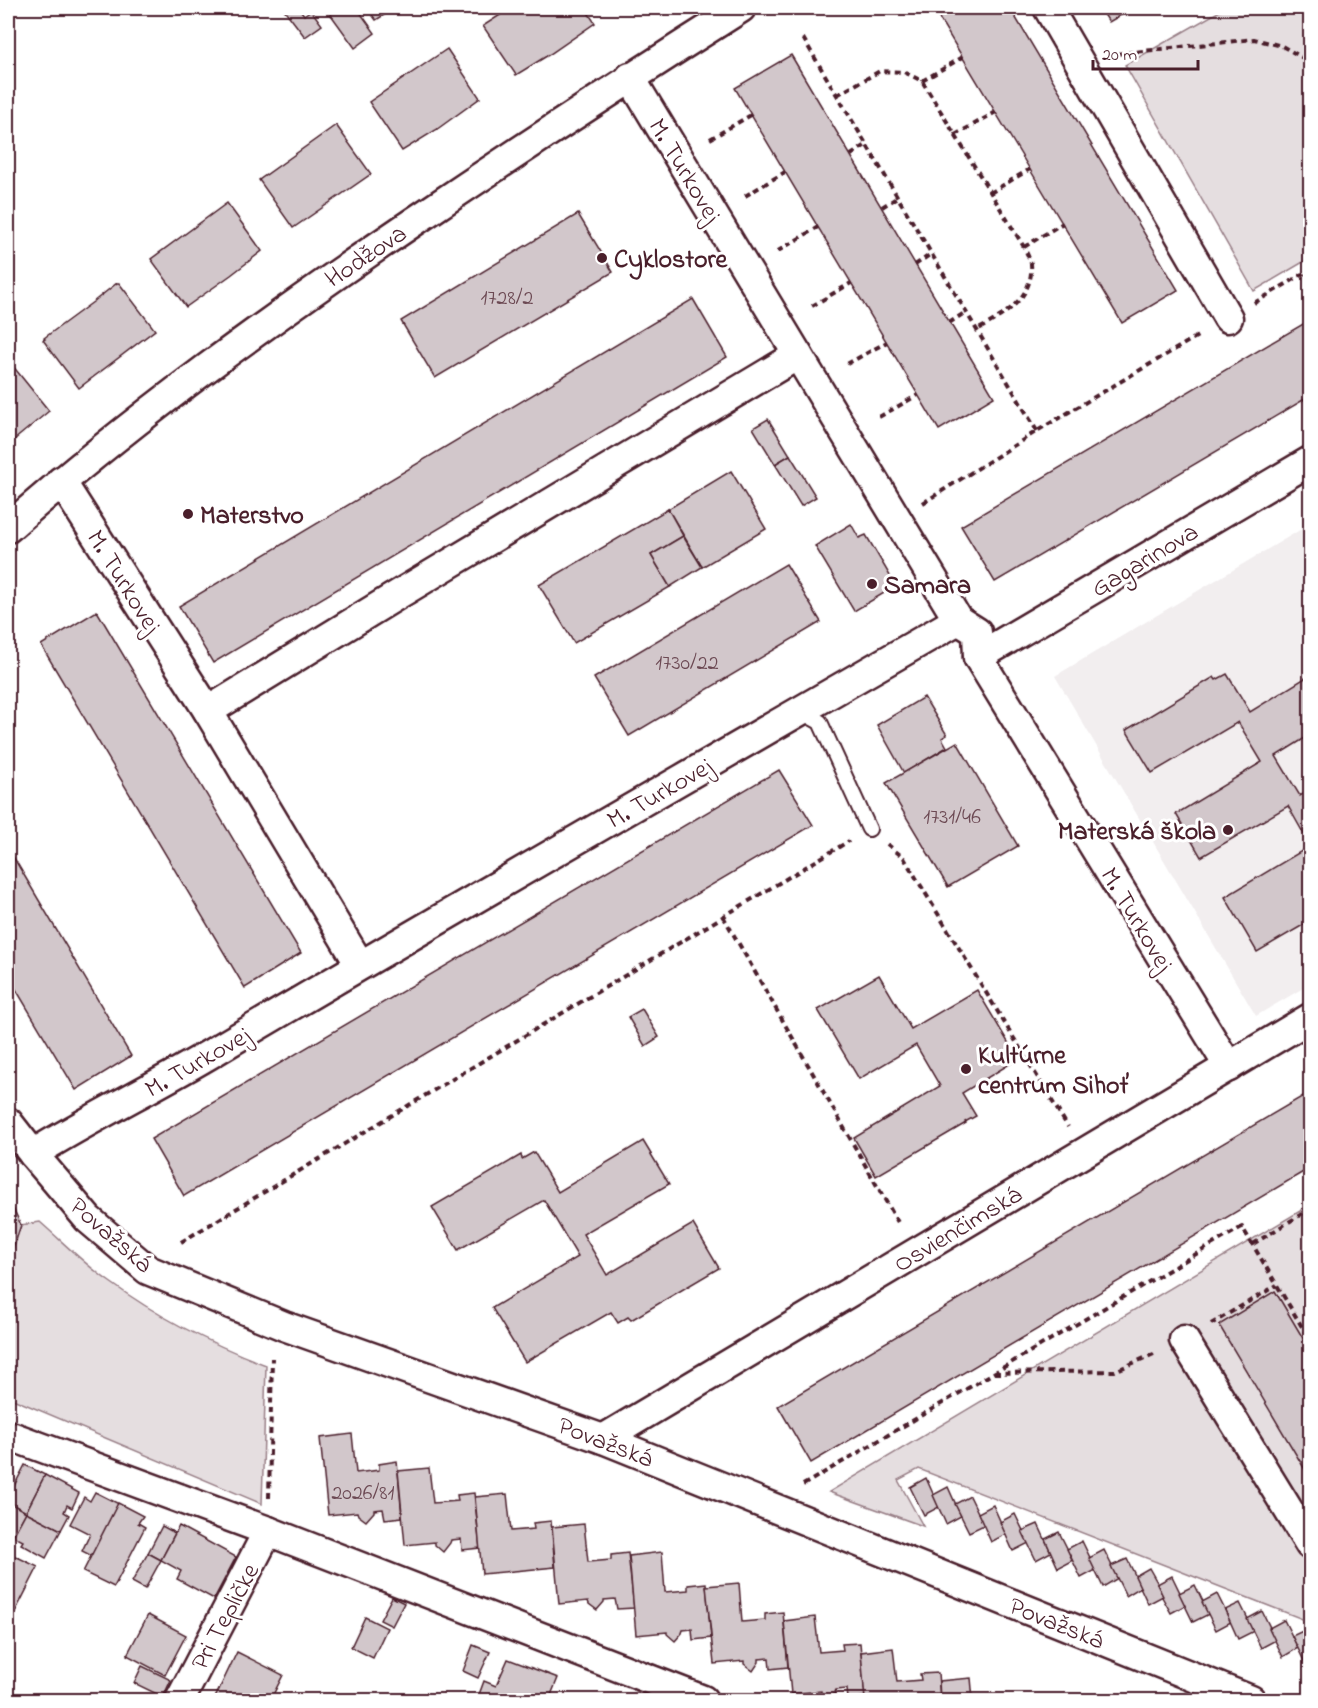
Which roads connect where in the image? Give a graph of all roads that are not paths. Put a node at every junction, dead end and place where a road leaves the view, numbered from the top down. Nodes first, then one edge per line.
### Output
1 (741, 8) edge
2 (1048, 8) edge
3 (630, 77) junction
4 (1228, 318) road end
5 (798, 355) junction
6 (1311, 461) edge
7 (61, 481) junction
8 (8, 528) edge
9 (958, 620) junction
10 (978, 657) junction
11 (208, 711) junction
12 (800, 711) junction
13 (869, 829) road end
14 (360, 965) junction
15 (1311, 1018) edge
16 (1229, 1067) junction
17 (8, 1122) edge
18 (33, 1154) junction
19 (1184, 1340) road end
20 (8, 1435) edge
21 (603, 1439) junction
22 (268, 1531) junction
23 (1311, 1545) edge
24 (180, 1701) edge
25 (703, 1701) edge
26 (1251, 1701) edge

1 - 3 street, Hodžova
2 - 4 street
3 - 5 street, M. Turkovej
3 - 7 street, Hodžova
5 - 9 street, M. Turkovej
5 - 11 street
6 - 10 street, Gagarinova
7 - 8 street, Hodžova
7 - 11 street, M. Turkovej
9 - 10 street, M. Turkovej
9 - 12 street, M. Turkovej
10 - 16 street, M. Turkovej
11 - 14 street, M. Turkovej
12 - 13 lane
12 - 14 street, M. Turkovej
14 - 18 street, M. Turkovej
15 - 16 street, Osvienčimská
16 - 21 street, Osvienčimská
17 - 18 street, Považská
18 - 21 street, Považská
19 - 23 street
20 - 22 street
21 - 26 street, Považská
22 - 24 street, Pri Tepličke
22 - 25 street

